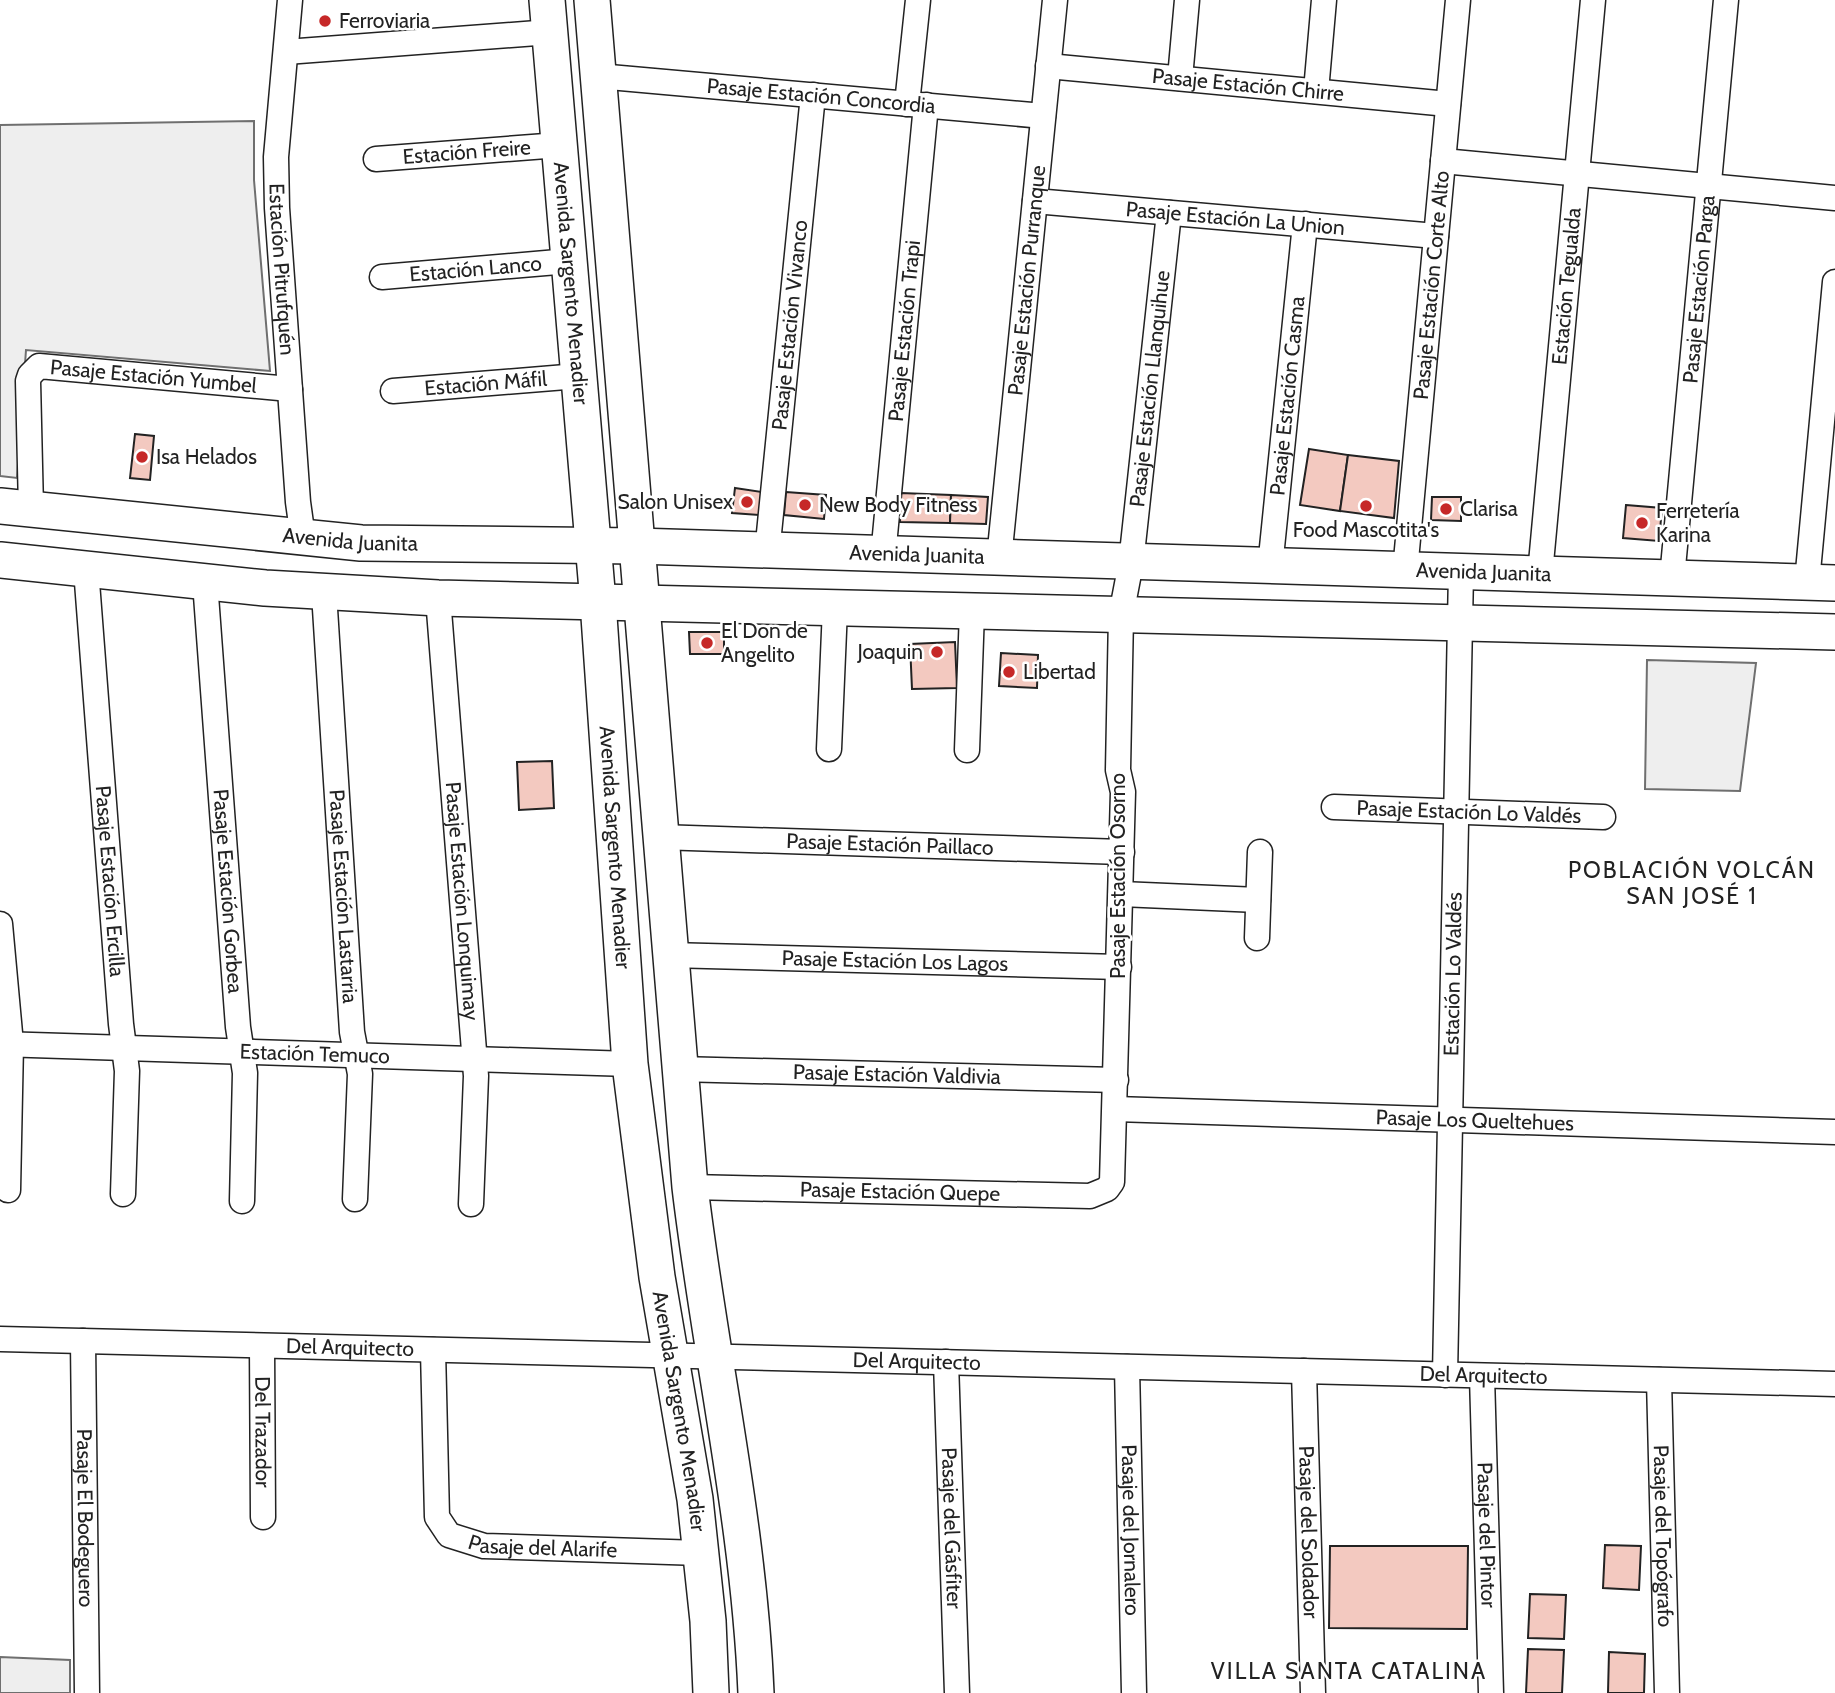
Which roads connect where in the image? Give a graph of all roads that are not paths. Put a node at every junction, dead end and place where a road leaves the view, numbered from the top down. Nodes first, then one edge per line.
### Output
1 (290, 0) edge
2 (592, 0) edge
3 (918, 0) edge
4 (1055, 0) edge
5 (1187, 0) edge
6 (1324, 0) edge
7 (1458, 0) edge
8 (1593, 0) edge
9 (1726, 0) edge
10 (549, 16) edge
11 (286, 52) junction
12 (1048, 66) junction
13 (598, 76) junction
14 (1180, 78) junction
15 (1316, 91) junction
16 (813, 95) junction
17 (1448, 104) junction
18 (917, 105) junction
19 (1044, 116) junction
20 (559, 145) junction
21 (376, 159) dead end
22 (1443, 161) junction
23 (1577, 173) junction
24 (1709, 186) junction
25 (1835, 198) edge
26 (1035, 201) junction
27 (1169, 213) junction
28 (1305, 225) junction
29 (1436, 236) junction
30 (569, 261) junction
31 (382, 277) dead end
32 (1835, 282) edge
33 (578, 376) junction
34 (290, 389) junction
35 (393, 391) dead end
36 (15, 507) edge
37 (303, 538) junction
38 (592, 546) junction
39 (637, 546) junction
40 (767, 553) junction
41 (883, 556) junction
42 (999, 559) junction
43 (0, 560) edge
44 (1131, 563) junction
45 (1270, 567) junction
46 (86, 569) junction
47 (1405, 571) junction
48 (1461, 572) junction
49 (1540, 574) junction
50 (1672, 578) junction
51 (205, 582) junction
52 (1821, 582) edge
53 (324, 593) junction
54 (438, 598) junction
55 (598, 602) junction
56 (639, 603) junction
57 (835, 608) junction
58 (972, 611) junction
59 (1121, 615) junction
60 (1460, 623) junction
61 (1835, 632) edge
62 (829, 750) dead end
63 (967, 750) dead end
64 (1334, 807) dead end
65 (1457, 811) junction
66 (1603, 817) dead end
67 (659, 837) junction
68 (1122, 852) junction
69 (1260, 852) dead end
70 (1121, 894) junction
71 (1258, 900) junction
72 (0, 925) edge
73 (1257, 937) dead end
74 (669, 955) junction
75 (1119, 967) junction
76 (5, 1044) edge
77 (124, 1048) junction
78 (242, 1052) junction
79 (356, 1055) junction
80 (474, 1059) junction
81 (630, 1064) junction
82 (678, 1069) junction
83 (1116, 1080) junction
84 (1115, 1109) junction
85 (1450, 1120) junction
86 (1835, 1132) edge
87 (690, 1187) junction
88 (1107, 1189) joint
89 (8, 1190) dead end
90 (123, 1194) dead end
91 (355, 1199) dead end
92 (242, 1201) dead end
93 (471, 1204) dead end
94 (0, 1339) edge
95 (83, 1341) junction
96 (262, 1346) junction
97 (433, 1349) junction
98 (671, 1355) junction
99 (715, 1357) junction
100 (946, 1362) junction
101 (1127, 1367) junction
102 (1304, 1371) junction
103 (1445, 1375) junction
104 (1482, 1376) junction
105 (1659, 1380) junction
106 (1835, 1384) edge
107 (263, 1517) dead end
108 (700, 1553) junction
109 (88, 1693) edge
110 (711, 1693) edge
111 (756, 1693) edge
112 (957, 1693) edge
113 (1133, 1693) edge
114 (1313, 1693) edge
115 (1491, 1693) edge
116 (1667, 1693) edge

1 - 11 street, Estación Pitrufquén
2 - 13 main road, Avenida Sargento Menadier
3 - 18 street, Pasaje Estación Trapi
4 - 12 street, Pasaje Estación Purranque
5 - 14 street
6 - 15 street
7 - 17 street, Pasaje Estación Corte Alto
8 - 23 street, Estación Tegualda
9 - 24 street, Pasaje Estación Parga
10 - 11 street
10 - 20 main road, Avenida Sargento Menadier
11 - 34 street, Estación Pitrufquén
12 - 14 street, Pasaje Estación Chirre
12 - 19 street, Pasaje Estación Purranque
13 - 16 street, Pasaje Estación Concordia
13 - 39 main road, Avenida Sargento Menadier
14 - 15 street, Pasaje Estación Chirre
15 - 17 street, Pasaje Estación Chirre
16 - 18 street, Pasaje Estación Concordia
16 - 40 street, Pasaje Estación Vivanco
17 - 22 street, Pasaje Estación Corte Alto
18 - 19 street, Pasaje Estación Concordia
18 - 41 street, Pasaje Estación Trapi
19 - 26 street, Pasaje Estación Purranque
20 - 21 street, Estación Freire
20 - 30 main road, Avenida Sargento Menadier
22 - 23 street
22 - 29 street, Pasaje Estación Corte Alto
23 - 24 street
23 - 49 street, Estación Tegualda
24 - 25 street
24 - 50 street, Pasaje Estación Parga
26 - 27 street, Pasaje Estación La Union
26 - 42 street, Pasaje Estación Purranque
27 - 28 street, Pasaje Estación La Union
27 - 44 street, Pasaje Estación Llanquihue
28 - 29 street, Pasaje Estación La Union
28 - 45 street, Pasaje Estación Casma
29 - 47 street, Pasaje Estación Corte Alto
30 - 31 street, Estación Lanco
30 - 33 main road, Avenida Sargento Menadier
32 - 52 street
33 - 35 street, Estación Máfil
33 - 38 main road, Avenida Sargento Menadier
34 - 36 street, Pasaje Estación Yumbel
34 - 37 street, Estación Pitrufquén
36 - 37 main road, Avenida Juanita
37 - 38 main road, Avenida Juanita
38 - 39 main road, Avenida Juanita
38 - 55 main road, Avenida Sargento Menadier
39 - 40 main road, Avenida Juanita
39 - 56 main road, Avenida Sargento Menadier
40 - 41 main road, Avenida Juanita
41 - 42 main road, Avenida Juanita
42 - 44 main road, Avenida Juanita
43 - 46 main road
44 - 45 main road, Avenida Juanita
44 - 59 street, Pasaje Estación Osorno
45 - 47 main road, Avenida Juanita
46 - 51 main road
46 - 77 street, Pasaje Estación Ercilla
47 - 48 main road, Avenida Juanita
48 - 49 main road, Avenida Juanita
48 - 60 street, Estación Lo Valdés
49 - 50 main road, Avenida Juanita
50 - 52 main road, Avenida Juanita
51 - 53 main road
51 - 78 street, Pasaje Estación Gorbea
53 - 54 main road
53 - 79 street, Pasaje Estación Lastarria
54 - 55 main road
54 - 80 street, Pasaje Estación Lonquimay
55 - 56 main road
55 - 81 main road, Avenida Sargento Menadier
56 - 57 main road
56 - 67 main road, Avenida Sargento Menadier
57 - 58 main road
57 - 62 street
58 - 59 main road
58 - 63 street
59 - 60 main road
59 - 68 street, Pasaje Estación Osorno
60 - 61 main road
60 - 65 street, Estación Lo Valdés
64 - 65 street, Pasaje Estación Lo Valdés
65 - 66 street, Pasaje Estación Lo Valdés
65 - 85 street, Estación Lo Valdés
67 - 68 street, Pasaje Estación Paillaco
67 - 74 main road, Avenida Sargento Menadier
68 - 70 street, Pasaje Estación Osorno
69 - 71 street
70 - 71 street
70 - 75 street, Pasaje Estación Osorno
71 - 73 street
72 - 76 street
74 - 75 street, Pasaje Estación Los Lagos
74 - 82 main road, Avenida Sargento Menadier
75 - 83 street, Pasaje Estación Osorno
76 - 77 street, Estación Temuco
76 - 89 street
77 - 78 street, Estación Temuco
77 - 90 street, Pasaje Estación Ercilla
78 - 79 street, Estación Temuco
78 - 92 street, Pasaje Estación Gorbea
79 - 80 street, Estación Temuco
79 - 91 street, Pasaje Estación Lastarria
80 - 81 street, Estación Temuco
80 - 93 street, Pasaje Estación Lonquimay
81 - 98 main road, Avenida Sargento Menadier
82 - 83 street, Pasaje Estación Valdivia
82 - 87 main road, Avenida Sargento Menadier
83 - 84 street, Pasaje Estación Osorno
84 - 85 street, Pasaje Los Queltehues
84 - 88 street, Pasaje Estación Osorno
85 - 86 street, Pasaje Los Queltehues
85 - 103 street, Estación Lo Valdés
87 - 88 street, Pasaje Estación Quepe
87 - 99 main road, Avenida Sargento Menadier
94 - 95 street, Del Arquitecto
95 - 96 street, Del Arquitecto
95 - 109 street, Pasaje El Bodeguero
96 - 97 street, Del Arquitecto
96 - 107 street, Del Trazador
97 - 98 street, Del Arquitecto
97 - 108 street, Pasaje del Alarife
98 - 99 street, Del Arquitecto
98 - 108 main road, Avenida Sargento Menadier
99 - 100 street, Del Arquitecto
99 - 111 main road, Avenida Sargento Menadier
100 - 101 street, Del Arquitecto
100 - 112 street, Pasaje del Gásfiter
101 - 102 street, Del Arquitecto
101 - 113 street, Pasaje del Jornalero
102 - 103 street, Del Arquitecto
102 - 114 street, Pasaje del Soldador
103 - 104 street, Del Arquitecto
104 - 105 street, Del Arquitecto
104 - 115 street, Pasaje del Pintor
105 - 106 street, Del Arquitecto
105 - 116 street, Pasaje del Topógrafo
108 - 110 main road, Avenida Sargento Menadier

